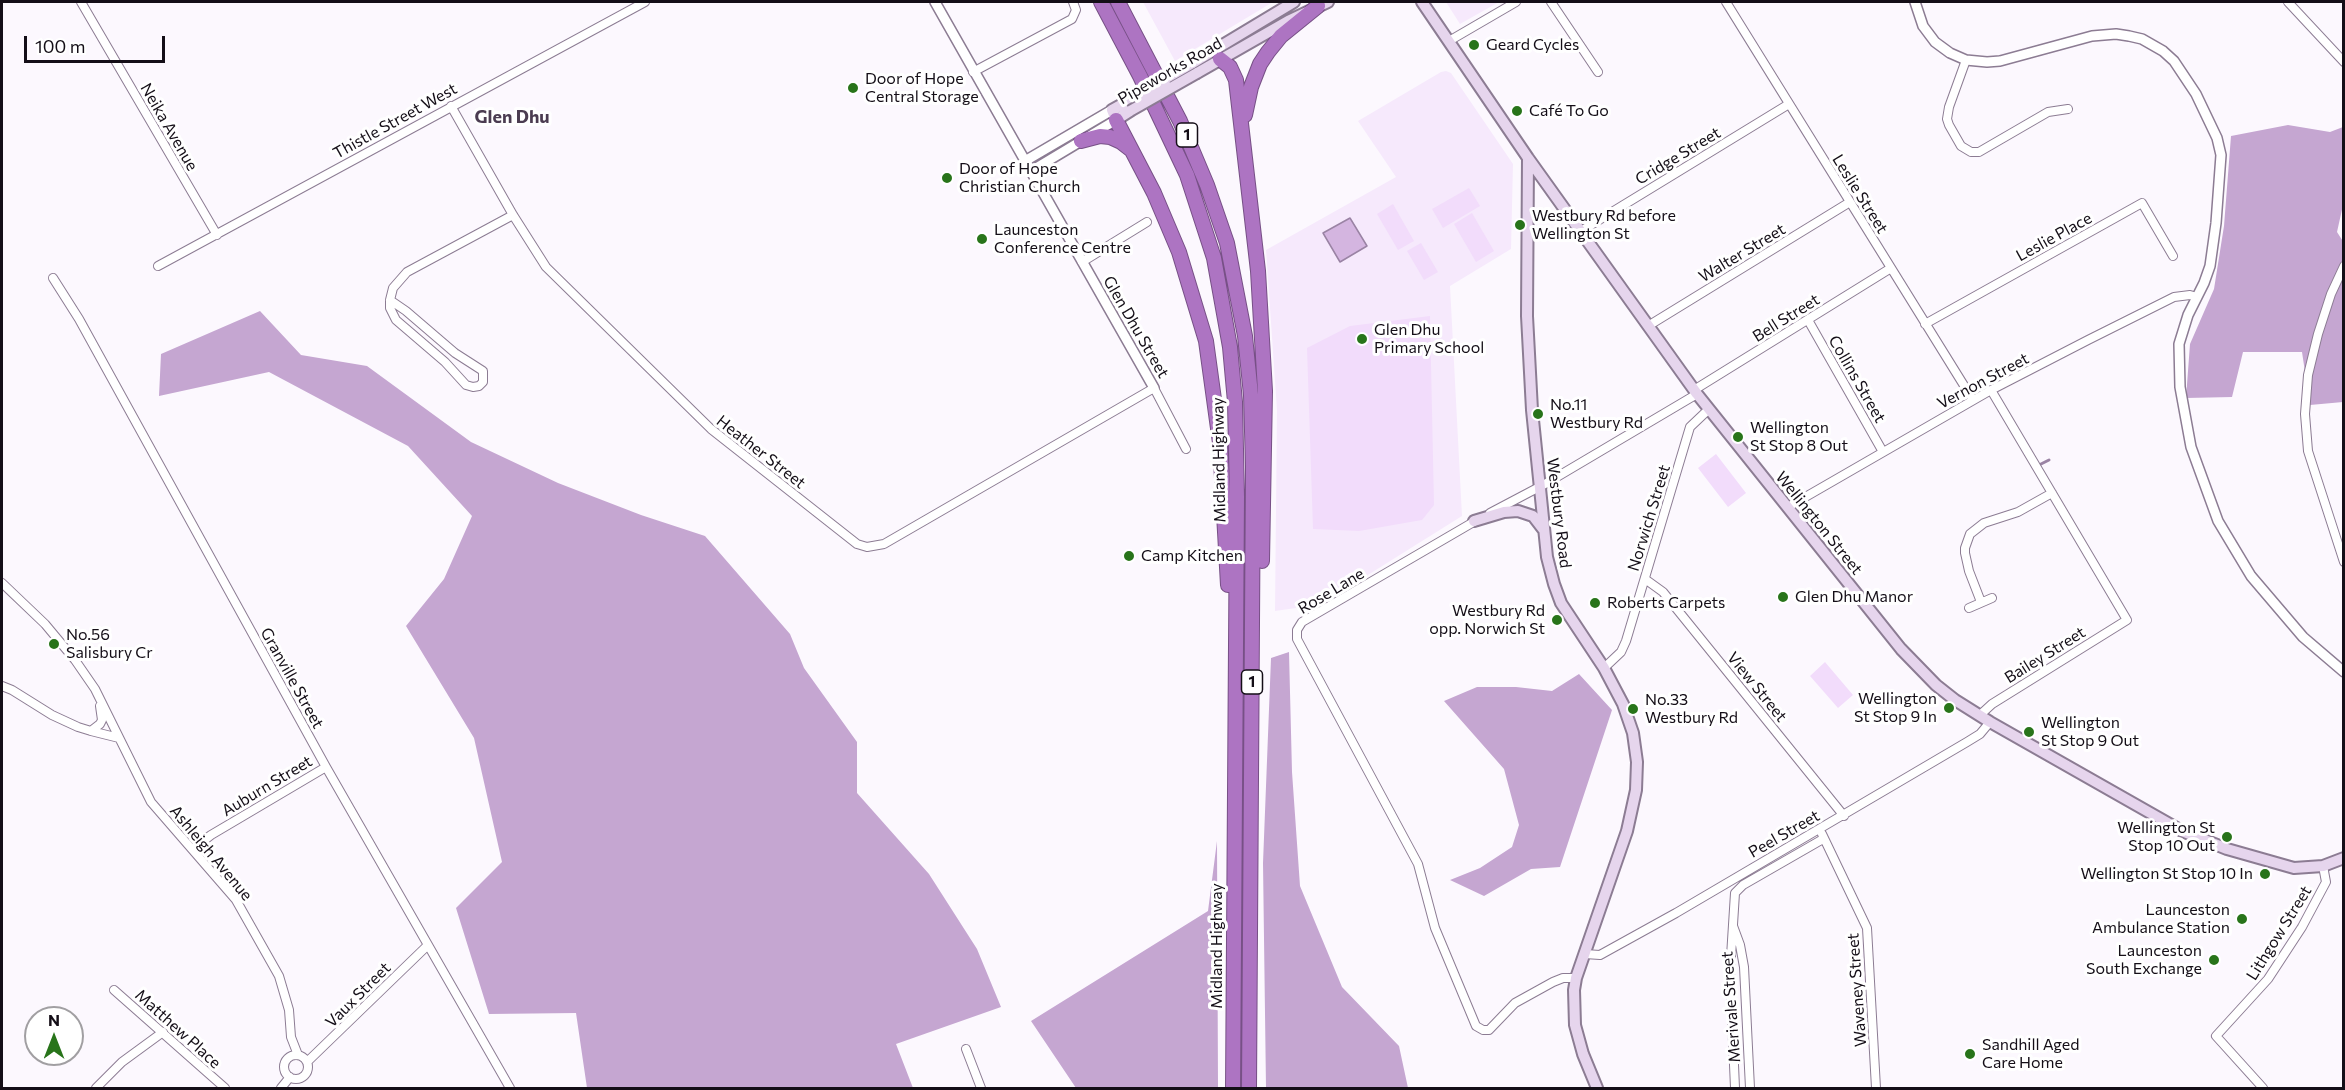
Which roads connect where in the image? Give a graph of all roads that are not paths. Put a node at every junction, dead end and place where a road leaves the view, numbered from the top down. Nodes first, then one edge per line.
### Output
1 (81, 2) edge
2 (645, 2) edge
3 (935, 2) edge
4 (1073, 2) edge
5 (1101, 2) edge
6 (1118, 2) edge
7 (1294, 2) edge
8 (1422, 2) edge
9 (1516, 2) edge
10 (1551, 2) edge
11 (1726, 2) edge
12 (1915, 2) edge
13 (2289, 2) edge
14 (1320, 3) edge
15 (1449, 41) junction
16 (1220, 59) junction
17 (1966, 60) junction
18 (2343, 62) edge
19 (1194, 68) junction
20 (974, 72) junction
21 (1598, 72) dead end
22 (1789, 104) junction
23 (451, 106) junction
24 (1128, 107) junction
25 (2068, 110) dead end
26 (1114, 115) junction
27 (1081, 141) junction
28 (1245, 144) junction
29 (1134, 153) junction
30 (1528, 158) junction
31 (1025, 161) junction
32 (1031, 171) junction
33 (1850, 202) junction
34 (513, 215) junction
35 (1148, 222) dead end
36 (1581, 231) junction
37 (217, 235) junction
38 (2173, 256) dead end
39 (1082, 262) junction
40 (158, 266) dead end
41 (2343, 266) edge
42 (1891, 268) junction
43 (53, 278) dead end
44 (2197, 297) junction
45 (390, 300) junction
46 (1808, 320) junction
47 (1925, 324) junction
48 (1648, 326) junction
49 (1154, 388) junction
50 (1990, 390) junction
51 (1696, 392) junction
52 (1973, 400) junction
53 (1709, 409) junction
54 (1186, 449) dead end
55 (1883, 452) junction
56 (1539, 487) junction
57 (2052, 493) junction
58 (1788, 507) junction
59 (1474, 521) junction
60 (1543, 529) junction
61 (2343, 562) edge
62 (1645, 579) junction
63 (2, 583) edge
64 (1992, 598) dead end
65 (1981, 602) junction
66 (1969, 608) dead end
67 (1604, 668) junction
68 (2343, 672) edge
69 (2, 686) edge
70 (95, 689) junction
71 (1234, 704) junction
72 (1980, 715) junction
73 (1990, 722) junction
74 (91, 731) junction
75 (119, 738) junction
76 (1252, 752) junction
77 (326, 767) junction
78 (1844, 816) junction
79 (1820, 829) junction
80 (1823, 839) junction
81 (193, 849) junction
82 (2343, 858) edge
83 (2324, 866) junction
84 (1733, 924) junction
85 (428, 945) junction
86 (1585, 954) junction
87 (1576, 978) junction
88 (114, 990) dead end
89 (163, 1032) junction
90 (966, 1049) dead end
91 (298, 1055) junction
92 (307, 1062) junction
93 (290, 1077) junction
94 (96, 1089) edge
95 (225, 1089) edge
96 (281, 1089) edge
97 (510, 1089) edge
98 (981, 1089) edge
99 (1233, 1089) edge
100 (1249, 1089) edge
101 (1597, 1089) edge
102 (1736, 1089) edge
103 (1750, 1089) edge
104 (1876, 1089) edge
105 (2263, 1089) edge

1 - 37 street, Neika Avenue
2 - 23 street, Thistle Street West
3 - 20 street, Glen Dhu Street
4 - 20 street
5 - 71 highway, Midland Highway / 1
6 - 76 highway, Midland Highway / 1
7 - 19 main road, Pipeworks Road
8 - 15 main road, Wellington Street
9 - 15 street
10 - 21 street
11 - 22 street, Leslie Street
12 - 17 street
13 - 18 street
14 - 16 main road, Pipeworks Road
14 - 28 highway
15 - 30 main road, Wellington Street
16 - 19 main road, Pipeworks Road
16 - 28 highway
17 - 25 street
17 - 44 street
19 - 24 main road, Pipeworks Road, bridge
19 - 24 main road, Pipeworks Road, bridge
20 - 31 street, Glen Dhu Street
22 - 33 street, Leslie Street
22 - 36 street, Cridge Street
23 - 34 street, Heather Street
23 - 37 street, Thistle Street West
24 - 26 main road, Pipeworks Road
26 - 27 street, Pipeworks Road
26 - 29 highway
26 - 31 street, Pipeworks Road
27 - 29 highway
27 - 32 street, Pipeworks Road
28 - 76 highway
29 - 71 highway
30 - 36 main road, Wellington Street
30 - 56 main road, Westbury Road
31 - 32 street, Glen Dhu Street
32 - 39 street, Glen Dhu Street
33 - 42 street, Leslie Street
33 - 48 street, Walter Street
34 - 45 street
34 - 49 street, Heather Street
35 - 39 street
36 - 48 main road, Wellington Street
37 - 40 street, Thistle Street West
38 - 47 street, Leslie Place
39 - 49 street, Glen Dhu Street
41 - 61 street
42 - 46 street, Bell Street
42 - 47 street, Leslie Street
43 - 77 street, Granville Street
44 - 50 street, Vernon Street
44 - 68 street
45 - 45 street
46 - 51 street, Bell Street
46 - 55 street, Collins Street
47 - 52 street, Leslie Street
48 - 51 main road, Wellington Street
49 - 54 street, Glen Dhu Street
50 - 52 street, Vernon Street
50 - 57 street
51 - 53 main road, Wellington Street
51 - 56 street, Rose Lane
52 - 55 street, Vernon Street
53 - 58 main road, Wellington Street
53 - 62 street, Norwich Street
55 - 58 street, Vernon Street
56 - 59 street, Rose Lane
56 - 60 main road, Westbury Road
57 - 65 street
57 - 72 street, Bailey Street
58 - 72 main road, Wellington Street
59 - 60 main road
59 - 87 street, Rose Lane
60 - 67 main road, Westbury Road
62 - 67 street, Norwich Street
62 - 78 street, View Street
63 - 70 street
64 - 65 street
65 - 66 street
67 - 86 main road, Westbury Road
69 - 74 street
70 - 74 street
70 - 75 street, Ashleigh Avenue
71 - 99 highway, Midland Highway / 1
72 - 73 main road, Wellington Street
73 - 78 street, Peel Street
73 - 83 main road, Wellington Street
74 - 75 street
75 - 81 street, Ashleigh Avenue
76 - 100 highway, Midland Highway / 1
77 - 81 street, Auburn Street
77 - 85 street, Granville Street
78 - 79 street, Peel Street
79 - 80 street, Waveney Street
79 - 86 street, Peel Street
80 - 84 street, Merivale Street
80 - 104 street, Waveney Street
81 - 91 street, Ashleigh Avenue
82 - 83 main road, Wellington Street
83 - 105 street, Lithgow Street
84 - 102 street, Merivale Street
84 - 103 street, Merivale Street
85 - 92 street, Vaux Street
85 - 97 street, Granville Street
86 - 87 main road, Westbury Road
87 - 101 main road, Westbury Road
88 - 89 street, Matthew Place
89 - 94 street
89 - 95 street, Matthew Place
90 - 98 street
91 - 92 street
91 - 93 street
92 - 93 street
93 - 96 street

